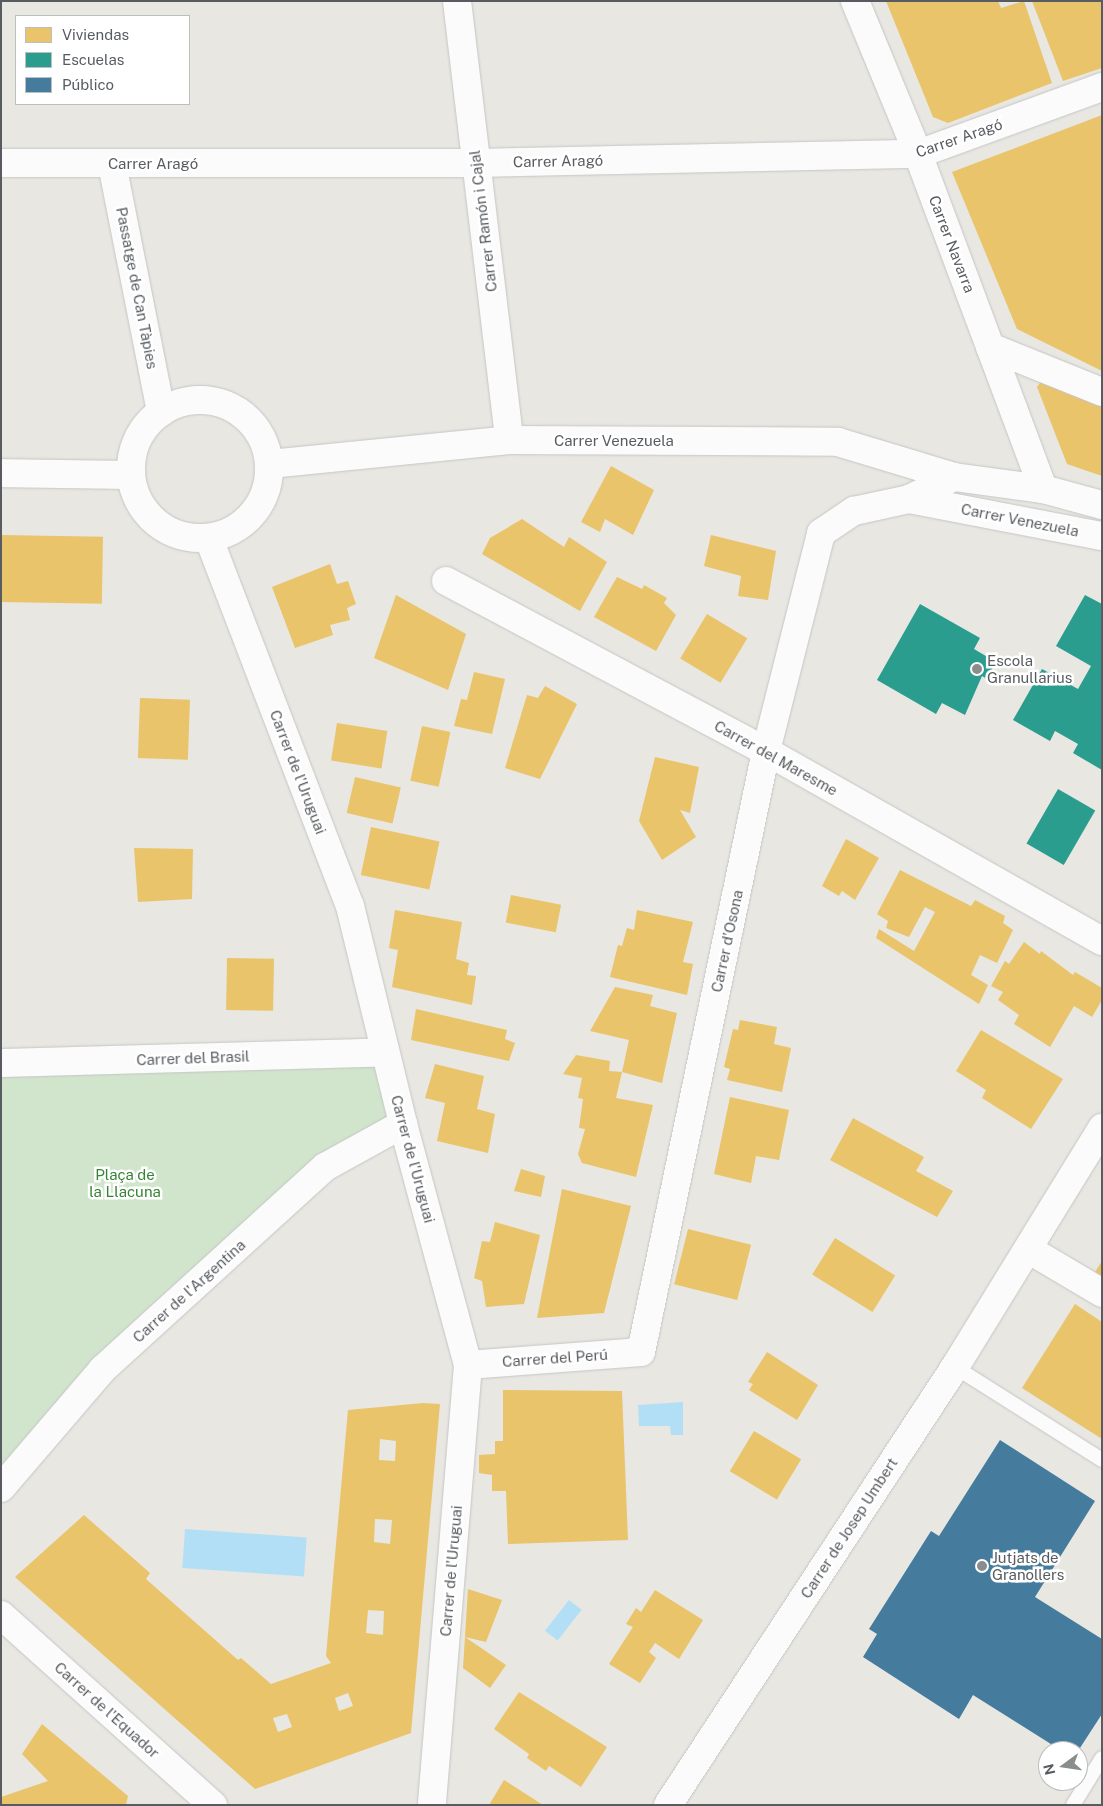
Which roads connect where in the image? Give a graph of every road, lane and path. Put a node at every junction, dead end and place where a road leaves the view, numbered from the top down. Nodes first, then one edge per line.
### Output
1 (457, 1) edge
2 (856, 1) edge
3 (1102, 87) edge
4 (918, 154) junction
5 (1, 163) edge
6 (476, 163) junction
7 (112, 164) junction
8 (990, 347) junction
9 (1102, 392) edge
10 (161, 412) junction
11 (509, 440) junction
12 (270, 464) junction
13 (1, 473) edge
14 (130, 475) junction
15 (954, 476) junction
16 (1044, 489) junction
17 (909, 499) junction
18 (1102, 505) edge
19 (821, 532) joint
20 (1102, 536) edge
21 (209, 540) junction
22 (446, 581) dead end
23 (766, 751) junction
24 (1102, 941) edge
25 (385, 1052) junction
26 (1, 1063) edge
27 (403, 1124) junction
28 (1102, 1128) edge
29 (1028, 1249) junction
30 (1102, 1293) edge
31 (641, 1352) joint
32 (468, 1365) junction
33 (955, 1367) junction
34 (1102, 1460) edge
35 (1, 1488) edge
36 (1, 1615) edge
37 (1102, 1758) edge
38 (213, 1805) edge
39 (432, 1805) edge
40 (668, 1805) edge
41 (1073, 1805) edge

1 - 6 street, Carrer Ramón i Cajal
2 - 4 street, Carrer Navarra
3 - 4 street, Carrer Aragó
4 - 6 street, Carrer Aragó
4 - 8 street, Carrer Navarra
5 - 7 street, Carrer Aragó
6 - 7 street, Carrer Aragó
6 - 11 street, Carrer Ramón i Cajal
7 - 10 street, Passatge de Can Tàpies
8 - 9 street
8 - 16 street, Carrer Navarra
10 - 12 street
10 - 14 street
11 - 12 street, Carrer Venezuela
11 - 15 street, Carrer Venezuela
12 - 21 street
13 - 14 street
14 - 21 street
15 - 16 street, Carrer Venezuela
15 - 17 street, Carrer Venezuela
16 - 18 street, Carrer Venezuela
17 - 19 street, Carrer Venezuela
17 - 20 street, Carrer Venezuela
19 - 23 street, Carrer d'Osona
21 - 25 street, Carrer de l'Uruguai
22 - 23 street, Carrer del Maresme
23 - 24 street, Carrer del Maresme
23 - 31 street, Carrer d'Osona
25 - 26 street, Carrer del Brasil
25 - 27 street, Carrer de l'Uruguai
27 - 32 street, Carrer de l'Uruguai
27 - 35 street, Carrer de l'Argentina
28 - 29 street, Carrer de Josep Umbert
29 - 30 street
29 - 33 street, Carrer de Josep Umbert
31 - 32 street, Carrer del Perú
32 - 39 street, Carrer de l'Uruguai
33 - 34 lane
33 - 40 street, Carrer de Josep Umbert
36 - 38 street, Carrer de l'Equador
37 - 41 lane

